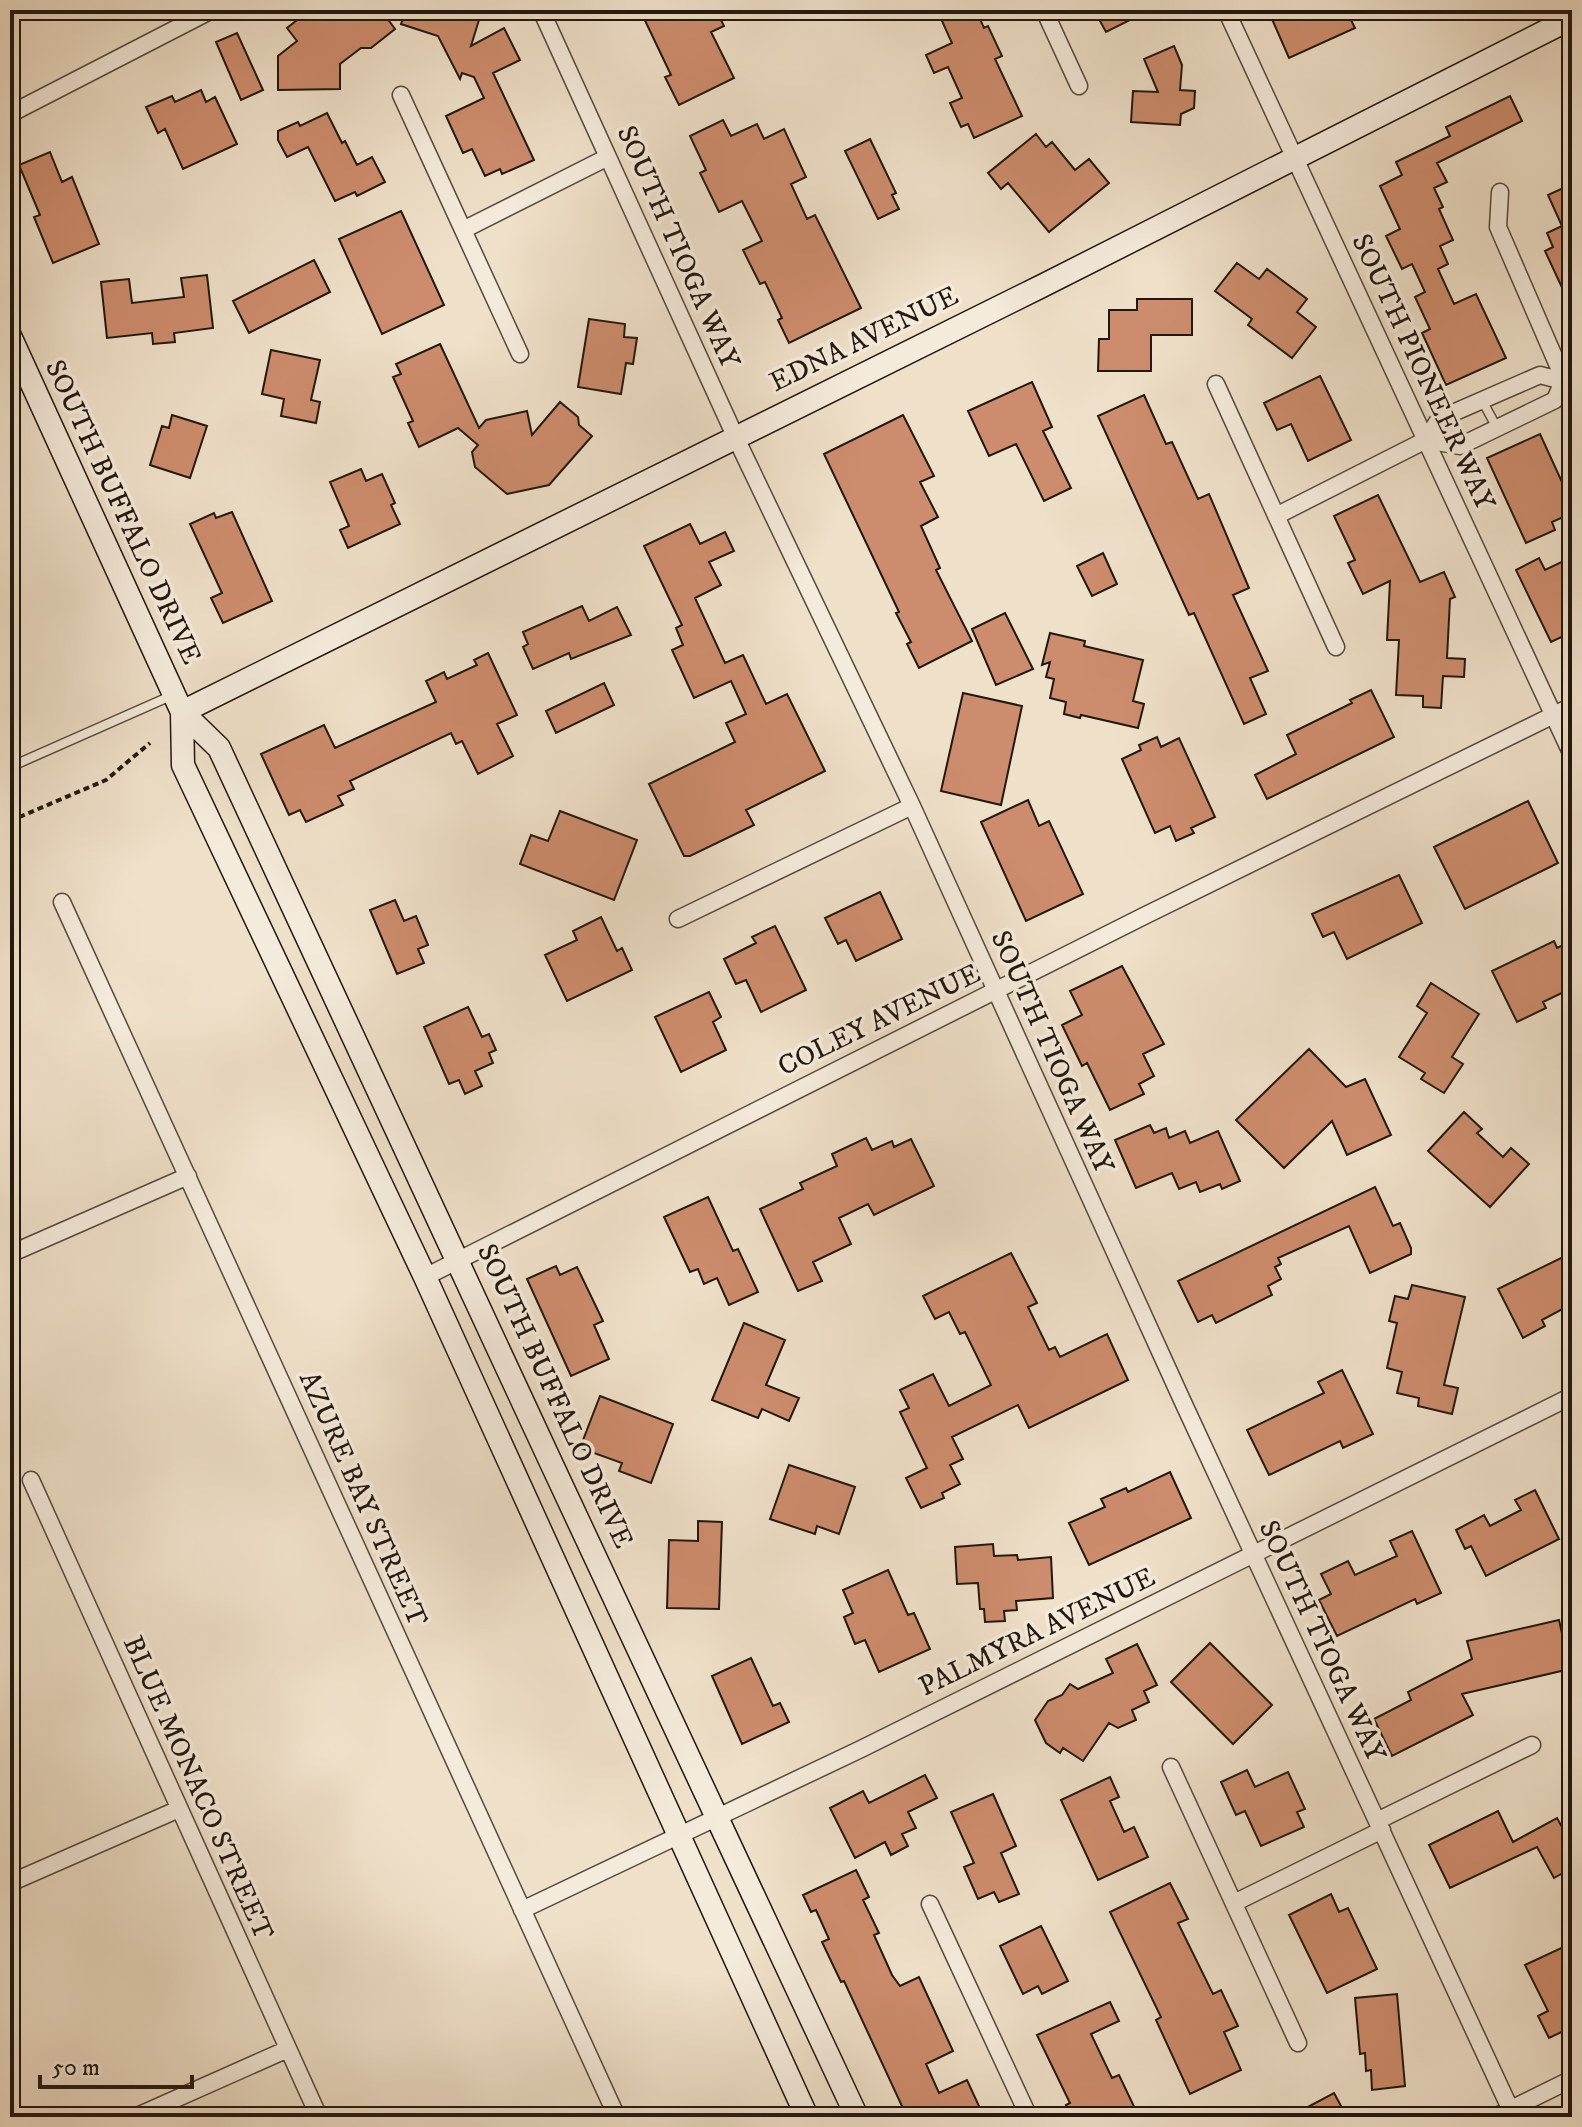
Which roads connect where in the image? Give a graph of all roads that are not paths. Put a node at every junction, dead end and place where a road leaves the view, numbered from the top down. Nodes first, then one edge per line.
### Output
1 (212, 10) edge
2 (541, 10) edge
3 (1044, 10) edge
4 (1226, 10) edge
5 (1572, 18) edge
6 (1079, 86) dead end
7 (401, 95) dead end
8 (10, 114) edge
9 (608, 157) junction
10 (1294, 158) junction
11 (1500, 192) dead end
12 (463, 230) junction
13 (10, 336) edge
14 (520, 354) dead end
15 (1563, 381) junction
16 (1216, 384) dead end
17 (1572, 398) edge
18 (1483, 402) junction
19 (1497, 428) junction
20 (735, 436) junction
21 (1426, 440) junction
22 (1276, 516) junction
23 (1336, 647) dead end
24 (178, 703) junction
25 (1572, 706) edge
26 (1553, 715) junction
27 (1572, 755) edge
28 (10, 767) edge
29 (912, 806) junction
30 (62, 902) dead end
31 (678, 919) dead end
32 (995, 991) junction
33 (188, 1176) junction
34 (10, 1254) edge
35 (459, 1260) junction
36 (425, 1277) junction
37 (1572, 1396) edge
38 (31, 1480) dead end
39 (1253, 1554) junction
40 (1532, 1745) dead end
41 (1171, 1767) dead end
42 (179, 1809) junction
43 (716, 1819) junction
44 (1380, 1826) junction
45 (679, 1837) junction
46 (10, 1883) edge
47 (1234, 1903) junction
48 (930, 1904) dead end
49 (522, 1910) junction
50 (1298, 2043) dead end
51 (288, 2049) junction
52 (1572, 2079) edge
53 (1513, 2113) edge
54 (135, 2117) edge
55 (319, 2117) edge
56 (617, 2117) edge
57 (807, 2117) edge
58 (857, 2117) edge
59 (1029, 2117) edge
60 (1495, 2117) edge

1 - 8 street
2 - 9 street, SOUTH TIOGA WAY
3 - 6 street
4 - 10 street, SOUTH PIONEER WAY
5 - 10 main road, EDNA AVENUE
7 - 12 street
9 - 12 street
9 - 20 street, SOUTH TIOGA WAY
10 - 20 main road, EDNA AVENUE
10 - 21 street, SOUTH PIONEER WAY
11 - 15 street
12 - 14 street
13 - 24 main road, SOUTH BUFFALO DRIVE
15 - 17 street
15 - 18 street
15 - 19 street
16 - 22 street
18 - 19 lane
18 - 21 street
19 - 21 street
20 - 24 main road, EDNA AVENUE
20 - 29 street, SOUTH TIOGA WAY
21 - 22 street
21 - 26 street, SOUTH PIONEER WAY
22 - 23 street
24 - 28 lane
24 - 35 main road, SOUTH BUFFALO DRIVE
24 - 36 main road, SOUTH BUFFALO DRIVE
25 - 26 street, COLEY AVENUE
26 - 27 street, SOUTH PIONEER WAY
26 - 32 street, COLEY AVENUE
29 - 31 street
29 - 32 street, SOUTH TIOGA WAY
30 - 33 street, AZURE BAY STREET
32 - 35 street, COLEY AVENUE
32 - 39 street, SOUTH TIOGA WAY
33 - 34 street
33 - 49 street, AZURE BAY STREET
35 - 36 street, COLEY AVENUE
35 - 43 main road, SOUTH BUFFALO DRIVE
36 - 45 main road, SOUTH BUFFALO DRIVE
37 - 39 street, PALMYRA AVENUE
38 - 42 street, BLUE MONACO STREET
39 - 43 street, PALMYRA AVENUE
39 - 44 street, SOUTH TIOGA WAY
40 - 44 street
41 - 47 street
42 - 46 street
42 - 51 street, BLUE MONACO STREET
43 - 45 street, PALMYRA AVENUE
43 - 58 main road, SOUTH BUFFALO DRIVE
44 - 47 street
44 - 53 street, SOUTH TIOGA WAY
45 - 49 street, PALMYRA AVENUE
45 - 57 main road, SOUTH BUFFALO DRIVE
47 - 50 street
48 - 59 street
49 - 56 street, AZURE BAY STREET
51 - 54 street
51 - 55 street, BLUE MONACO STREET
52 - 53 street
53 - 60 street

